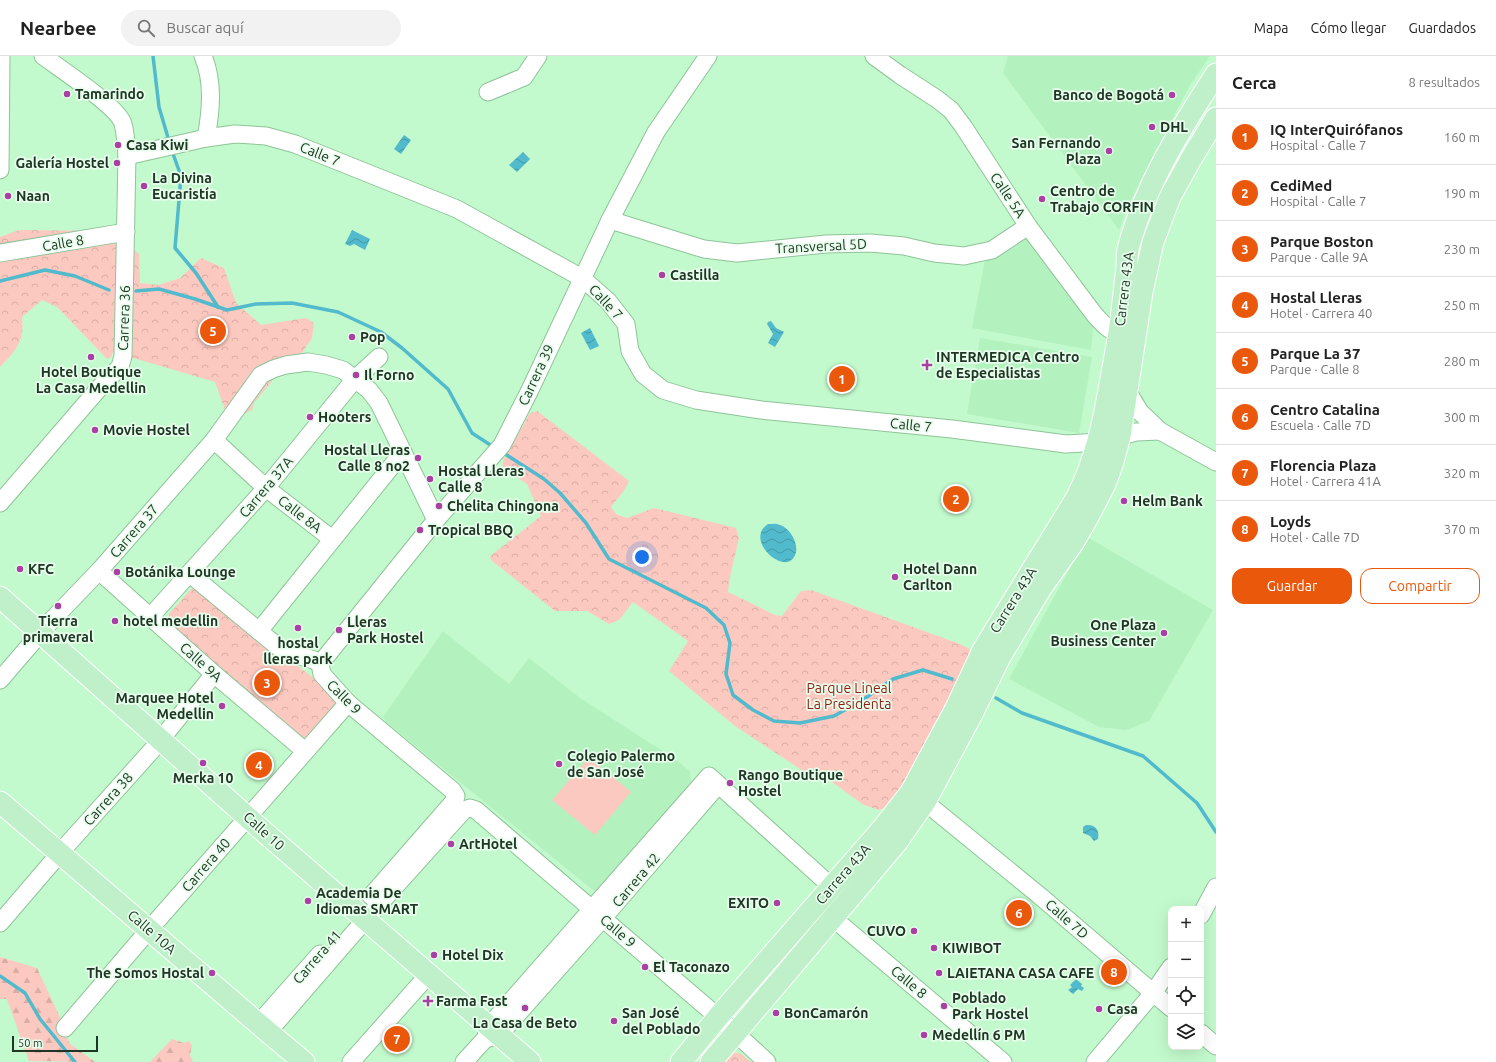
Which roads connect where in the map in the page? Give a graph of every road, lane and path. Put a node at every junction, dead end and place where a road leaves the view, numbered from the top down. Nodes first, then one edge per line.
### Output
1 (1, 56) edge
2 (43, 56) edge
3 (203, 56) edge
4 (538, 56) edge
5 (708, 56) edge
6 (874, 56) edge
7 (1216, 74) edge
8 (488, 92) dead end
9 (1216, 118) edge
10 (206, 138) junction
11 (127, 156) junction
12 (0, 170) edge
13 (610, 220) junction
14 (1028, 226) junction
15 (126, 232) junction
16 (0, 254) edge
17 (582, 278) junction
18 (1127, 336) junction
19 (379, 357) dead end
20 (355, 379) junction
21 (1128, 392) junction
22 (1160, 431) junction
23 (1120, 436) junction
24 (214, 440) junction
25 (1099, 442) junction
26 (404, 452) junction
27 (1216, 462) edge
28 (266, 488) junction
29 (0, 504) edge
30 (436, 520) junction
31 (332, 539) junction
32 (99, 571) junction
33 (190, 574) junction
34 (0, 597) edge
35 (151, 616) junction
36 (259, 631) junction
37 (41, 633) junction
38 (320, 664) junction
39 (214, 674) junction
40 (0, 680) edge
41 (348, 703) junction
42 (161, 739) junction
43 (305, 751) junction
44 (0, 802) edge
45 (925, 802) junction
46 (462, 803) junction
47 (248, 817) junction
48 (60, 853) junction
49 (1216, 886) edge
50 (832, 887) junction
51 (1204, 909) edge
52 (598, 914) junction
53 (361, 916) junction
54 (833, 918) junction
55 (0, 923) edge
56 (149, 929) junction
57 (1168, 972) edge
58 (429, 974) junction
59 (1154, 993) junction
60 (1168, 1005) edge
61 (718, 1018) junction
62 (65, 1028) dead end
63 (263, 1028) junction
64 (735, 1033) junction
65 (491, 1034) junction
66 (1204, 1036) edge
67 (1216, 1046) edge
68 (304, 1062) edge
69 (351, 1062) edge
70 (464, 1062) edge
71 (530, 1062) edge
72 (681, 1062) edge
73 (711, 1062) edge
74 (767, 1062) edge
75 (1003, 1062) edge
76 (1095, 1062) edge

1 - 12 street
2 - 11 street, Carrera 36
3 - 10 street
4 - 8 street
5 - 13 street, Carrera 39
6 - 14 street, Calle 5A
7 - 18 main road, Carrera 43A
9 - 18 main road, Carrera 43A
10 - 11 street, Calle 7
10 - 17 street, Calle 7
11 - 15 street, Carrera 36
13 - 14 street, Transversal 5D
13 - 17 street, Carrera 39
14 - 18 street, Calle 5A
15 - 16 street, Calle 8
15 - 29 street, Carrera 36
17 - 25 street, Calle 7
17 - 30 street, Carrera 39
18 - 21 main road, Carrera 43A
18 - 25 main road, Carrera 43A
19 - 20 street, Carrera 37A
20 - 24 street, Carrera 37
20 - 26 street
20 - 28 street, Carrera 37A
21 - 22 street
21 - 23 main road, Carrera 43A
22 - 23 street
22 - 27 street
23 - 25 street, Calle 7
23 - 45 main road, Carrera 43A
24 - 28 street, Calle 8A
24 - 32 street, Carrera 37
25 - 50 main road, Carrera 43A
26 - 30 street
26 - 31 street
28 - 31 street, Calle 8A
28 - 33 street, Carrera 37A
30 - 38 street, Carrera 39
31 - 36 street
32 - 35 street, Calle 9A
32 - 37 street, Carrera 37
33 - 35 street, Carrera 37A
33 - 36 street, Calle 9
34 - 37 main road, Calle 10
35 - 39 street, Calle 9A
36 - 38 street, Calle 9
37 - 40 street, Carrera 37
37 - 42 main road, Calle 10
38 - 41 street, Calle 9
39 - 42 street, Carrera 38
39 - 43 street, Calle 9A
41 - 43 street, Carrera 40
41 - 46 street, Calle 9
42 - 47 main road, Calle 10
42 - 48 street, Carrera 38
43 - 47 street, Carrera 40
44 - 48 main road, Calle 10A
45 - 54 main road, Carrera 43A
45 - 59 street, Calle 7D
46 - 52 street, Calle 9
46 - 53 street, Carrera 41
47 - 53 main road, Calle 10
47 - 56 street, Carrera 40
48 - 55 street, Carrera 38
48 - 56 main road, Calle 10A
49 - 51 street
50 - 52 street, Carrera 42
50 - 61 main road, Carrera 43A
52 - 61 street, Calle 9
52 - 65 street, Carrera 42
53 - 58 main road, Calle 10
53 - 63 street, Carrera 41
54 - 64 main road, Carrera 43A
54 - 75 street, Calle 8
56 - 62 street, Carrera 40
56 - 63 main road, Calle 10A
57 - 59 street
58 - 65 main road, Calle 10
58 - 69 street
59 - 60 street, Calle 7D
59 - 76 street
61 - 64 street, Calle 9
61 - 72 main road, Carrera 43A
63 - 68 main road, Calle 10A
64 - 73 main road, Carrera 43A
64 - 74 street, Calle 9
65 - 70 street, Carrera 42
65 - 71 main road, Calle 10
66 - 67 street

